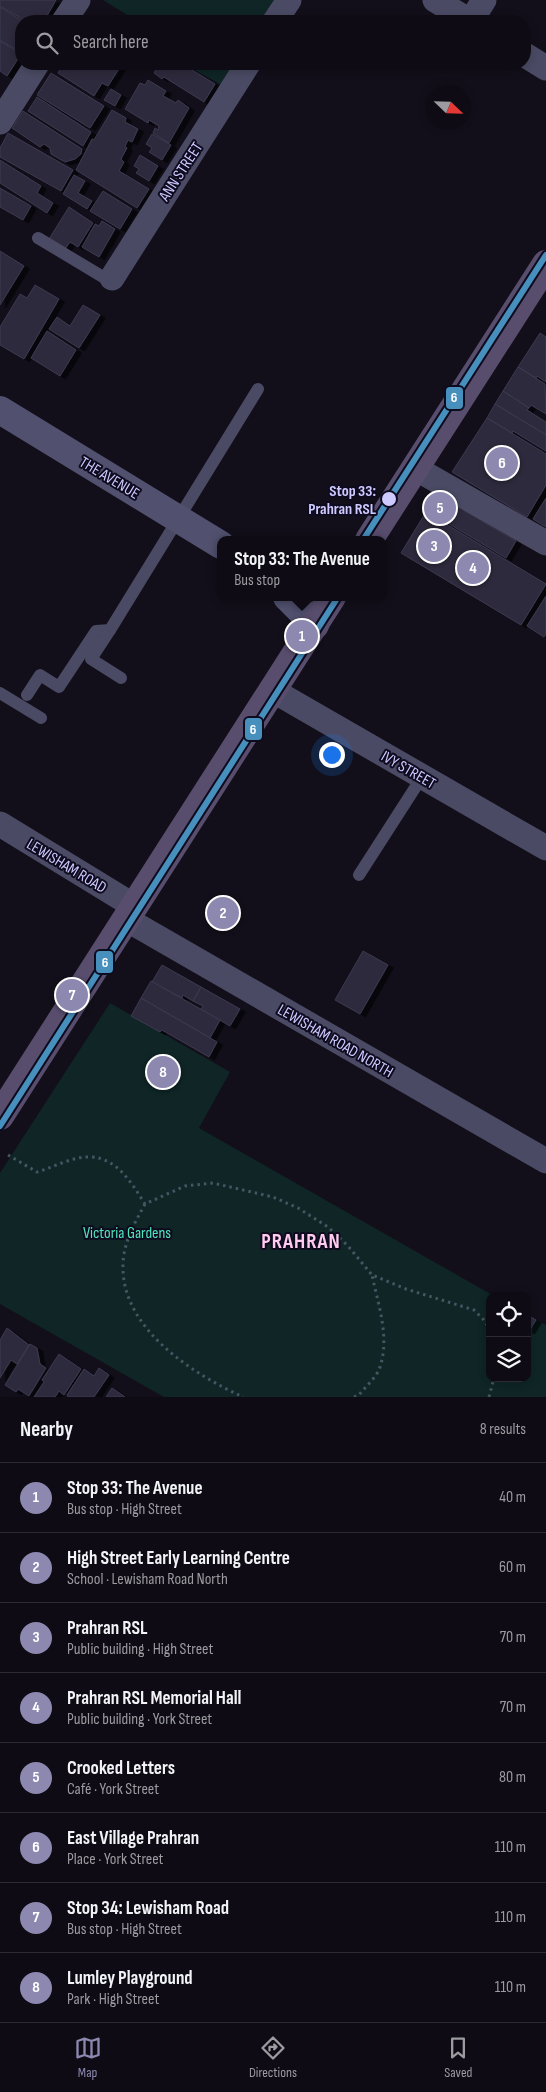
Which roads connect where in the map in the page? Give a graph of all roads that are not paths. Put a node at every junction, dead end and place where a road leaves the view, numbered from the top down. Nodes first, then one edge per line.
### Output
1 (78, 0) edge
2 (289, 0) edge
3 (435, 0) edge
4 (484, 0) edge
5 (68, 15) edge
6 (279, 15) edge
7 (460, 15) edge
8 (474, 15) edge
9 (531, 59) edge
10 (546, 68) edge
11 (33, 70) edge
12 (244, 70) edge
13 (0, 122) edge
14 (38, 238) dead end
15 (112, 278) joint
16 (542, 279) edge
17 (258, 389) dead end
18 (0, 410) edge
19 (415, 468) junction
20 (179, 519) junction
21 (372, 536) edge
22 (217, 542) edge
23 (546, 543) edge
24 (291, 601) edge
25 (330, 601) edge
26 (315, 625) junction
27 (110, 630) junction
28 (121, 678) dead end
29 (272, 690) junction
30 (0, 693) edge
31 (27, 695) dead end
32 (41, 718) dead end
33 (422, 776) junction
34 (0, 824) edge
35 (546, 848) edge
36 (359, 875) dead end
37 (130, 913) junction
38 (0, 1116) edge
39 (546, 1161) edge

1 - 5 street
2 - 6 street
3 - 7 street
4 - 8 street
9 - 10 street
11 - 13 street
12 - 15 street, ANN STREET
14 - 15 lane
16 - 19 main road
17 - 20 lane
18 - 20 street, THE AVENUE
19 - 21 main road
19 - 23 street
20 - 22 street, THE AVENUE
20 - 27 lane
24 - 26 street
25 - 26 main road
26 - 29 main road
27 - 28 lane
27 - 31 lane
29 - 33 street, IVY STREET
29 - 37 main road
30 - 32 lane
33 - 35 street, IVY STREET
33 - 36 lane
34 - 37 street, LEWISHAM ROAD
37 - 38 main road
37 - 39 street, LEWISHAM ROAD NORTH

